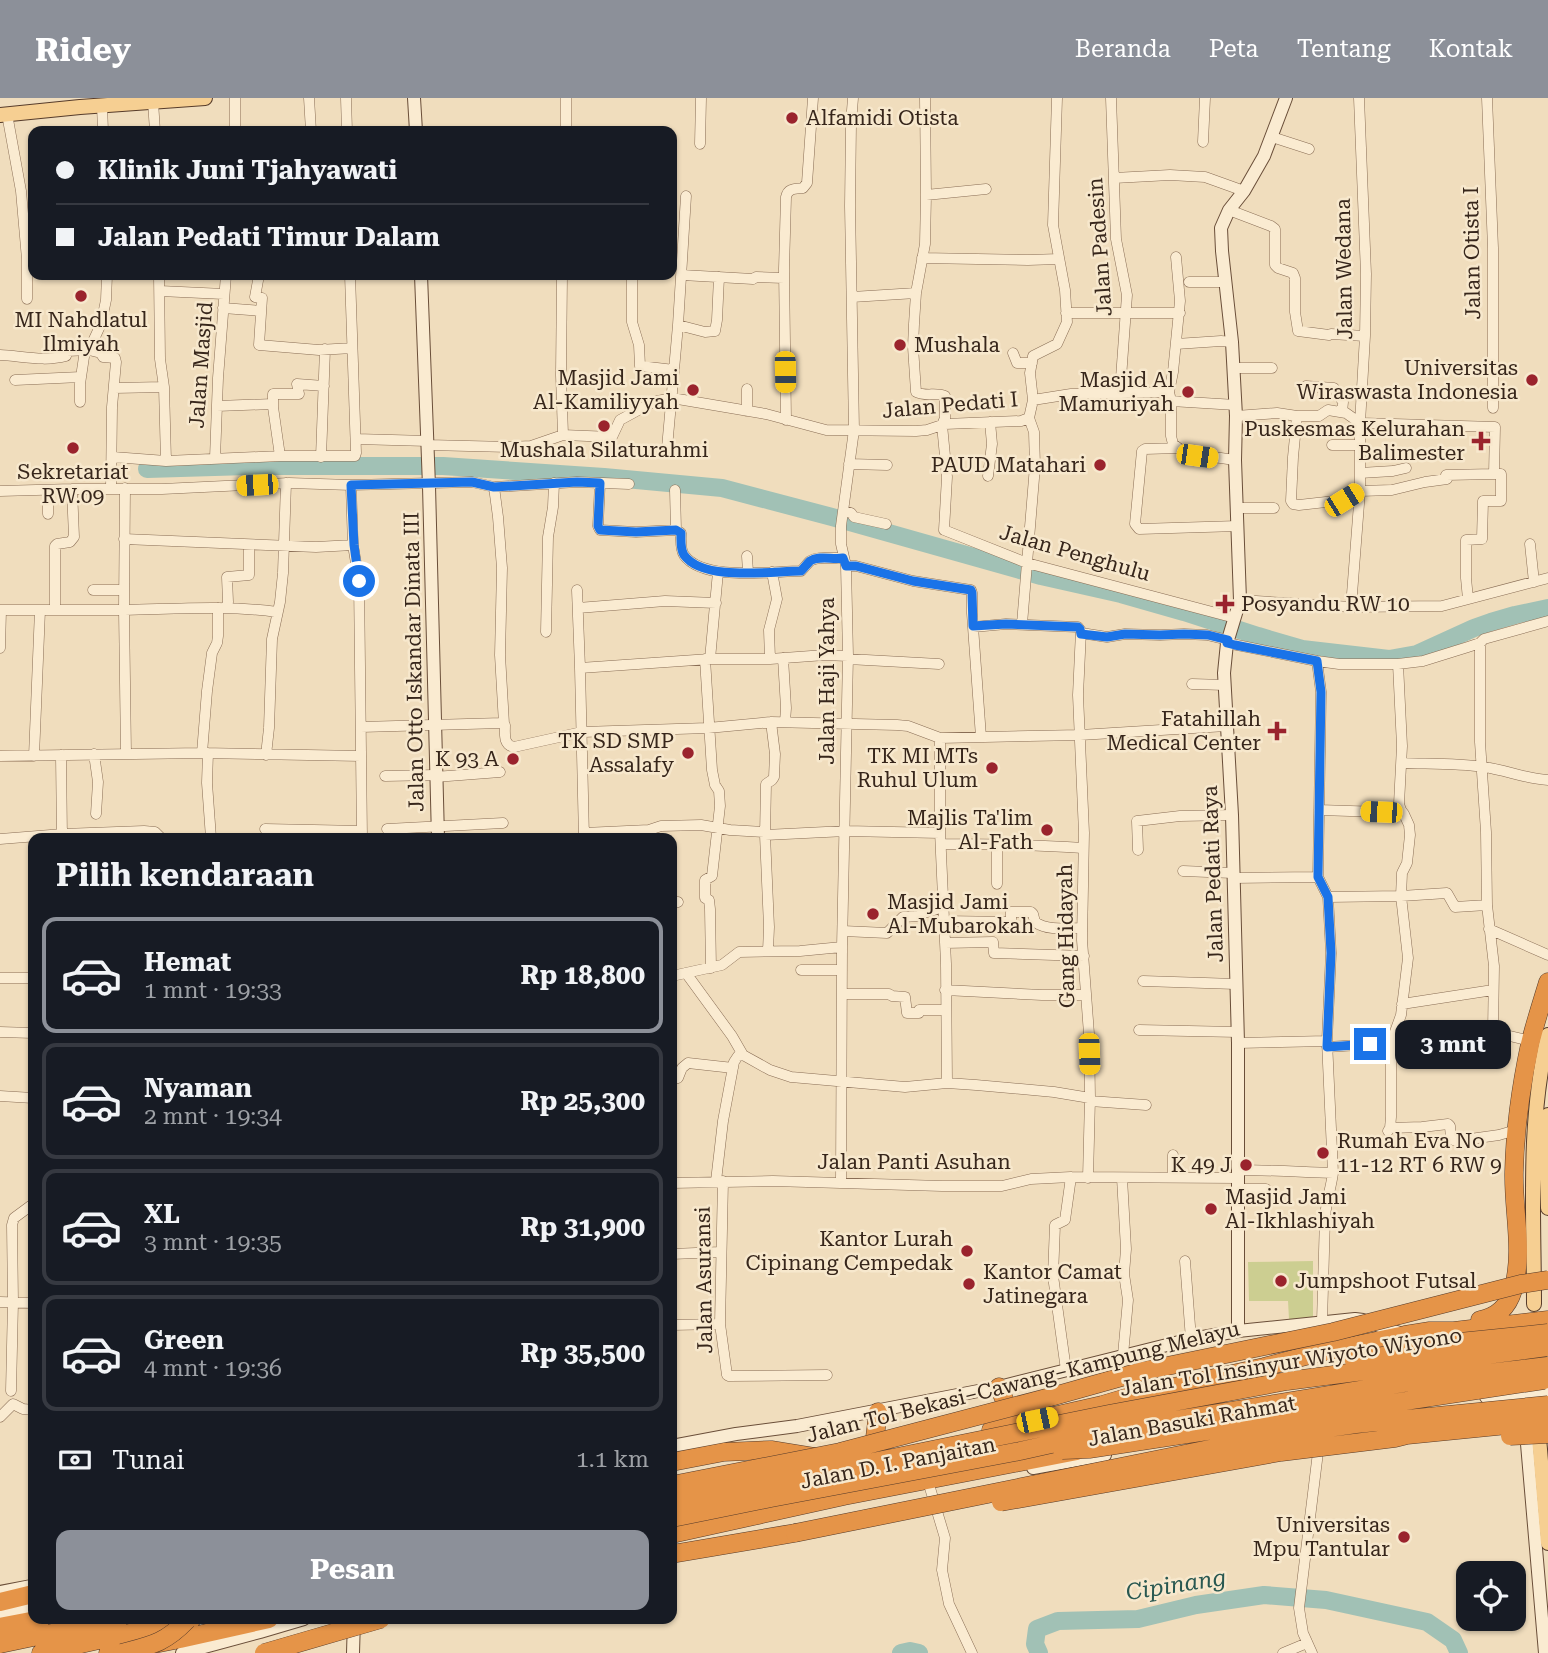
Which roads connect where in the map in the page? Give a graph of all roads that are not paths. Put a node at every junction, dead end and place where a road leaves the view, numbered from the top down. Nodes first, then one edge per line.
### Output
1 (205, 98) edge
2 (235, 98) edge
3 (309, 98) edge
4 (346, 98) edge
5 (414, 98) edge
6 (566, 98) edge
7 (701, 98) edge
8 (813, 98) edge
9 (853, 98) edge
10 (925, 98) edge
11 (1056, 98) edge
12 (1111, 98) edge
13 (1205, 98) edge
14 (1286, 98) edge
15 (1359, 98) edge
16 (1487, 98) edge
17 (153, 102) junction
18 (102, 105) junction
19 (3, 115) edge
20 (103, 126) edge
21 (155, 126) edge
22 (235, 126) edge
23 (312, 126) edge
24 (347, 126) edge
25 (416, 126) edge
26 (566, 126) edge
27 (1272, 137) junction
28 (1203, 142) dead end
29 (700, 144) dead end
30 (1309, 149) dead end
31 (1114, 178) junction
32 (986, 189) dead end
33 (1244, 191) junction
34 (926, 195) junction
35 (686, 196) dead end
36 (1229, 210) junction
37 (28, 245) edge
38 (1176, 257) dead end
39 (922, 258) junction
40 (1059, 258) junction
41 (682, 275) junction
42 (719, 277) junction
43 (784, 278) junction
44 (28, 280) edge
45 (107, 280) edge
46 (159, 280) edge
47 (225, 280) edge
48 (258, 280) edge
49 (350, 280) edge
50 (422, 280) edge
51 (562, 280) edge
52 (632, 280) edge
53 (1189, 282) dead end
54 (1225, 282) junction
55 (160, 291) junction
56 (916, 293) junction
57 (224, 294) junction
58 (852, 297) junction
59 (27, 299) dead end
60 (223, 308) junction
61 (261, 311) junction
62 (1127, 312) junction
63 (1066, 313) junction
64 (1180, 313) junction
65 (678, 325) junction
66 (1365, 336) junction
67 (1232, 342) junction
68 (1177, 344) junction
69 (352, 348) junction
70 (325, 349) junction
71 (87, 350) junction
72 (1013, 353) dead end
73 (0, 355) edge
74 (1032, 363) junction
75 (1233, 368) junction
76 (1272, 368) dead end
77 (674, 370) junction
78 (81, 377) junction
79 (15, 380) dead end
80 (324, 386) junction
81 (1306, 386) dead end
82 (164, 387) junction
83 (114, 388) junction
84 (747, 389) dead end
85 (1120, 393) junction
86 (1170, 397) junction
87 (672, 398) junction
88 (1033, 400) junction
89 (80, 402) dead end
90 (273, 404) junction
91 (216, 406) junction
92 (1493, 408) dead end
93 (1236, 410) junction
94 (747, 411) junction
95 (1342, 412) junction
96 (1297, 415) junction
97 (1029, 418) junction
98 (786, 419) junction
99 (990, 422) junction
100 (1360, 423) junction
101 (942, 425) junction
102 (854, 430) junction
103 (563, 435) junction
104 (356, 439) junction
105 (1332, 445) dead end
106 (1360, 445) junction
107 (667, 448) dead end
108 (1178, 448) junction
109 (428, 453) junction
110 (280, 456) junction
111 (321, 457) junction
112 (215, 458) junction
113 (112, 460) junction
114 (1235, 460) junction
115 (166, 461) junction
116 (849, 464) junction
117 (887, 465) dead end
118 (1406, 468) dead end
119 (1360, 473) junction
120 (1494, 474) junction
121 (988, 476) dead end
122 (429, 483) junction
123 (554, 483) junction
124 (600, 483) junction
125 (286, 484) junction
126 (629, 484) dead end
127 (351, 485) junction
128 (494, 487) junction
129 (111, 488) junction
130 (125, 488) junction
131 (72, 489) junction
132 (48, 490) junction
133 (675, 490) dead end
134 (0, 491) edge
135 (1360, 491) junction
136 (1237, 508) junction
137 (1274, 508) dead end
138 (844, 512) junction
139 (48, 514) dead end
140 (886, 524) dead end
141 (1238, 526) junction
142 (676, 530) junction
143 (124, 540) junction
144 (1530, 544) dead end
145 (249, 545) junction
146 (354, 545) junction
147 (285, 546) junction
148 (747, 556) dead end
149 (844, 562) junction
150 (1027, 570) junction
151 (718, 572) junction
152 (748, 572) junction
153 (772, 572) junction
154 (1548, 578) edge
155 (1534, 582) junction
156 (93, 590) dead end
157 (124, 590) junction
158 (577, 590) dead end
159 (1468, 599) junction
160 (1240, 600) junction
161 (716, 603) junction
162 (1351, 607) junction
163 (222, 608) junction
164 (578, 608) junction
165 (1, 610) edge
166 (40, 610) junction
167 (55, 610) junction
168 (124, 610) junction
169 (277, 611) junction
170 (1235, 618) junction
171 (1548, 621) edge
172 (1022, 624) junction
173 (973, 626) junction
174 (546, 632) dead end
175 (1081, 634) junction
176 (1228, 640) junction
177 (1480, 643) junction
178 (0, 648) edge
179 (848, 657) junction
180 (783, 658) junction
181 (707, 659) junction
182 (770, 659) junction
183 (1317, 661) junction
184 (939, 664) dead end
185 (1398, 664) junction
186 (580, 668) junction
187 (1192, 684) dead end
188 (1225, 685) junction
189 (771, 722) junction
190 (785, 722) junction
191 (846, 723) junction
192 (504, 724) junction
193 (435, 726) junction
194 (1226, 726) junction
195 (361, 727) junction
196 (708, 728) junction
197 (582, 732) junction
198 (1080, 735) junction
199 (981, 737) junction
200 (940, 738) junction
201 (205, 753) junction
202 (94, 754) junction
203 (126, 754) junction
204 (61, 755) junction
205 (266, 755) junction
206 (0, 756) edge
207 (34, 756) junction
208 (362, 756) junction
209 (1402, 763) junction
210 (1481, 766) junction
211 (500, 772) dead end
212 (385, 776) dead end
213 (435, 776) junction
214 (1548, 780) edge
215 (1319, 810) junction
216 (1401, 810) junction
217 (96, 814) dead end
218 (1232, 815) junction
219 (503, 823) dead end
220 (717, 828) junction
221 (387, 829) dead end
222 (265, 830) dead end
223 (846, 831) junction
224 (62, 833) edge
225 (116, 833) edge
226 (156, 833) edge
227 (211, 833) edge
228 (311, 833) edge
229 (362, 833) edge
230 (438, 833) edge
231 (584, 833) edge
232 (621, 833) edge
233 (765, 833) junction
234 (940, 833) junction
235 (28, 838) edge
236 (0, 839) edge
237 (941, 844) junction
238 (1003, 845) junction
239 (1083, 848) junction
240 (1138, 850) dead end
241 (1182, 871) dead end
242 (1233, 875) junction
243 (1318, 877) junction
244 (998, 884) dead end
245 (1401, 896) junction
246 (1328, 897) junction
247 (1487, 905) junction
248 (943, 907) junction
249 (944, 921) junction
250 (1082, 928) junction
251 (1489, 929) junction
252 (843, 931) junction
253 (945, 943) junction
254 (842, 947) junction
255 (768, 951) junction
256 (1548, 955) edge
257 (1083, 957) junction
258 (711, 968) junction
259 (802, 970) dead end
260 (842, 970) junction
261 (686, 973) junction
262 (677, 975) edge
263 (0, 978) edge
264 (28, 978) edge
265 (1143, 981) dead end
266 (1548, 982) edge
267 (1236, 984) junction
268 (946, 990) junction
269 (1493, 990) junction
270 (843, 994) junction
271 (1086, 995) junction
272 (1402, 1004) junction
273 (946, 1010) junction
274 (1139, 1030) dead end
275 (0, 1032) edge
276 (1493, 1032) junction
277 (28, 1033) edge
278 (1548, 1035) edge
279 (1238, 1038) junction
280 (1531, 1041) junction
281 (1391, 1043) junction
282 (1327, 1044) junction
283 (743, 1055) junction
284 (733, 1068) junction
285 (677, 1079) edge
286 (842, 1081) junction
287 (947, 1083) junction
288 (0, 1096) edge
289 (28, 1098) edge
290 (1090, 1100) junction
291 (1146, 1105) dead end
292 (1548, 1115) edge
293 (1516, 1130) junction
294 (1173, 1155) dead end
295 (1333, 1174) junction
296 (1072, 1177) junction
297 (1173, 1177) junction
298 (1088, 1178) junction
299 (1122, 1178) junction
300 (1239, 1179) junction
301 (719, 1181) junction
302 (841, 1182) junction
303 (677, 1183) edge
304 (1266, 1189) dead end
305 (28, 1208) edge
306 (1548, 1208) edge
307 (12, 1225) junction
308 (0, 1227) edge
309 (720, 1252) junction
310 (677, 1254) edge
311 (1185, 1261) dead end
312 (1548, 1280) edge
313 (0, 1302) edge
314 (13, 1302) junction
315 (28, 1303) edge
316 (1534, 1304) dead end
317 (1548, 1320) edge
318 (1322, 1322) junction
319 (720, 1324) junction
320 (677, 1325) edge
321 (1238, 1331) junction
322 (1430, 1331) junction
323 (1405, 1335) junction
324 (1548, 1335) edge
325 (1191, 1339) junction
326 (1548, 1347) edge
327 (1123, 1355) junction
328 (1548, 1366) edge
329 (1066, 1370) junction
330 (1548, 1372) edge
331 (827, 1375) dead end
332 (1548, 1379) edge
333 (1287, 1381) junction
334 (999, 1387) junction
335 (1548, 1390) edge
336 (11, 1391) dead end
337 (1196, 1394) junction
338 (1516, 1394) junction
339 (1102, 1405) junction
340 (28, 1410) edge
341 (878, 1412) junction
342 (1544, 1413) edge
343 (0, 1417) edge
344 (1322, 1419) junction
345 (1015, 1424) junction
346 (1200, 1427) junction
347 (1548, 1434) edge
348 (1395, 1438) junction
349 (949, 1439) junction
350 (677, 1445) edge
351 (1020, 1451) junction
352 (873, 1454) junction
353 (835, 1460) junction
354 (677, 1461) edge
355 (957, 1475) junction
356 (677, 1484) edge
357 (930, 1488) junction
358 (677, 1494) edge
359 (845, 1496) junction
360 (677, 1502) edge
361 (677, 1517) edge
362 (677, 1533) edge
363 (795, 1533) junction
364 (1548, 1543) edge
365 (677, 1553) edge
366 (28, 1587) edge
367 (0, 1592) edge
368 (28, 1597) edge
369 (0, 1603) edge
370 (28, 1609) edge
371 (0, 1614) edge
372 (28, 1622) edge
373 (56, 1624) edge
374 (95, 1624) edge
375 (173, 1624) edge
376 (186, 1624) edge
377 (247, 1624) edge
378 (286, 1624) edge
379 (355, 1624) edge
380 (365, 1624) edge
381 (0, 1627) edge
382 (0, 1635) edge
383 (1307, 1643) junction
384 (0, 1644) edge
385 (41, 1653) edge
386 (108, 1653) edge
387 (122, 1653) edge
388 (182, 1653) edge
389 (264, 1653) edge
390 (353, 1653) edge
391 (972, 1653) edge
392 (1283, 1653) edge
393 (1312, 1653) edge
394 (1545, 1653) edge

1 - 17 main road
2 - 22 street
3 - 23 street
4 - 24 street
5 - 25 street
6 - 26 street
7 - 29 street
8 - 43 street
9 - 58 street, Jalan Haji Yahya
10 - 34 street, Jalan Penghulu
11 - 40 street
12 - 31 street, Jalan Padesin
13 - 28 street
14 - 27 street, Jalan Pedati Raya
15 - 66 street, Jalan Wedana
16 - 92 street, Jalan Otista I
17 - 18 main road
17 - 21 street
18 - 19 main road
18 - 20 street
19 - 37 street
27 - 30 street
27 - 33 street, Jalan Pedati Raya
31 - 33 street
31 - 62 street, Jalan Padesin
32 - 34 street
33 - 36 street, Jalan Pedati Raya
34 - 39 street, Jalan Penghulu
35 - 41 street
36 - 54 street, Jalan Pedati Raya
36 - 66 street
38 - 64 street
39 - 40 street
39 - 56 street, Jalan Penghulu
40 - 63 street
41 - 42 street
41 - 65 street
42 - 43 street
42 - 65 street
43 - 98 street
44 - 59 street
45 - 71 street
46 - 55 street
47 - 57 street, Jalan Masjid
48 - 61 street
49 - 69 street
50 - 109 street, Jalan Otto Iskandar Dinata III
51 - 103 street
52 - 77 street
53 - 54 street
54 - 67 street, Jalan Pedati Raya
55 - 57 street
55 - 82 street
56 - 58 street
56 - 101 street, Jalan Penghulu
57 - 60 street, Jalan Masjid
58 - 102 street, Jalan Haji Yahya
60 - 61 street
60 - 91 street, Jalan Masjid
61 - 70 street
62 - 63 street
62 - 64 street
62 - 85 street, Jalan Padesin
63 - 74 street
64 - 68 street
65 - 77 street
66 - 100 street, Jalan Wedana
67 - 68 street
67 - 75 street, Jalan Pedati Raya
68 - 86 street
69 - 70 street
69 - 104 street
70 - 80 street
71 - 73 street
71 - 78 street
71 - 83 street
72 - 74 street
74 - 88 street
75 - 76 street
75 - 93 street, Jalan Pedati Raya
77 - 87 street
78 - 79 street
78 - 89 street
80 - 90 street
80 - 111 street
81 - 95 street
82 - 83 street
82 - 115 street
83 - 113 street
84 - 94 street
85 - 86 street, Jalan Pedati I
85 - 88 street, Jalan Pedati I
86 - 93 street, Jalan Pedati I
86 - 108 street
87 - 94 street, Jalan Pedati I
87 - 103 street
87 - 107 street
88 - 97 street, Jalan Pedati I
90 - 91 street
90 - 110 street
91 - 112 street, Jalan Masjid
93 - 96 street, Jalan Pedati I
93 - 114 street, Jalan Pedati Raya
94 - 98 street, Jalan Pedati I
95 - 96 street, Jalan Pedati I
95 - 100 street
96 - 135 street
97 - 99 street, Jalan Pedati I
97 - 150 street
98 - 102 street, Jalan Pedati I
99 - 101 street, Jalan Pedati I
99 - 121 street
100 - 106 street, Jalan Wedana
100 - 120 street
101 - 102 street, Jalan Pedati I
101 - 150 street, Jalan Penghulu
102 - 116 street, Jalan Haji Yahya
103 - 109 street
104 - 109 street
104 - 111 street
105 - 106 street
106 - 119 street, Jalan Wedana
108 - 114 street
108 - 141 street
109 - 122 street, Jalan Otto Iskandar Dinata III
110 - 111 street
110 - 112 street
112 - 115 street
113 - 115 street
113 - 129 street
114 - 136 street, Jalan Pedati Raya
116 - 117 street
116 - 138 street, Jalan Haji Yahya
118 - 119 street
119 - 135 street, Jalan Wedana
120 - 135 street
120 - 159 street
122 - 127 street
122 - 128 street
122 - 193 street, Jalan Otto Iskandar Dinata III
123 - 124 street
123 - 128 street
123 - 174 street
124 - 126 street
124 - 142 street
125 - 127 street
125 - 130 street
125 - 147 street
127 - 146 street
128 - 192 street
129 - 130 street
129 - 131 street
130 - 143 street
131 - 132 street
131 - 167 street
132 - 134 street
132 - 139 street
133 - 142 street
135 - 162 street, Jalan Wedana
136 - 137 street
136 - 141 street, Jalan Pedati Raya
138 - 140 street
138 - 149 street, Jalan Haji Yahya
141 - 160 street, Jalan Pedati Raya
142 - 151 street
143 - 145 street
143 - 157 street
144 - 155 street
145 - 147 street
145 - 163 street
146 - 147 street
146 - 195 street
147 - 169 street
148 - 152 street
149 - 153 street
149 - 173 street
149 - 179 street, Jalan Haji Yahya
150 - 170 street, Jalan Penghulu
150 - 172 street
151 - 152 street
151 - 161 street
152 - 153 street
153 - 182 street
154 - 155 street
155 - 159 street
156 - 157 street
157 - 168 street
158 - 164 street
159 - 162 street
160 - 162 street
160 - 170 street, Jalan Pedati Raya
161 - 164 street
161 - 181 street
163 - 168 street
163 - 169 street
163 - 201 street
164 - 186 street
165 - 166 street
165 - 178 street
166 - 167 street
166 - 207 street
167 - 168 street
168 - 203 street
169 - 205 street
170 - 176 street, Jalan Pedati Raya
171 - 177 street
172 - 173 street
172 - 175 street
173 - 199 street
175 - 176 street
175 - 198 street, Gang Hidayah
176 - 183 street
176 - 188 street, Jalan Pedati Raya
177 - 185 street
177 - 210 street
179 - 180 street
179 - 184 street
179 - 191 street, Jalan Haji Yahya
180 - 182 street
180 - 190 street
181 - 182 street
181 - 186 street
181 - 196 street
183 - 185 street
183 - 215 street
185 - 209 street
186 - 197 street
187 - 188 street
188 - 194 street, Jalan Pedati Raya
189 - 190 street
189 - 196 street
189 - 233 street
190 - 191 street
191 - 200 street
191 - 223 street, Jalan Haji Yahya
192 - 193 street
192 - 197 street
193 - 195 street
193 - 213 street, Jalan Otto Iskandar Dinata III
194 - 198 street
194 - 218 street, Jalan Pedati Raya
195 - 208 street
196 - 197 street
196 - 220 street
197 - 231 street
198 - 199 street
198 - 239 street, Gang Hidayah
199 - 200 street
200 - 234 street
201 - 203 street
201 - 205 street
201 - 227 street
202 - 203 street
202 - 204 street
202 - 217 street
204 - 207 street
204 - 224 street
205 - 208 street
206 - 207 street
208 - 229 street
209 - 210 street
209 - 216 street
210 - 214 street
210 - 247 street
211 - 213 street
212 - 213 street
213 - 230 street, Jalan Otto Iskandar Dinata III
215 - 216 street
215 - 243 street
216 - 245 street
218 - 240 street
218 - 242 street, Jalan Pedati Raya
219 - 230 street
220 - 232 street
220 - 233 street
220 - 258 street
221 - 230 street
222 - 228 street
223 - 233 street
223 - 234 street
223 - 252 street, Jalan Haji Yahya
225 - 226 street
233 - 255 street
234 - 237 street
235 - 236 street
237 - 238 street
237 - 248 street
238 - 239 street
238 - 244 street
239 - 250 street, Gang Hidayah
241 - 242 street
242 - 243 street
242 - 267 street, Jalan Pedati Raya
243 - 246 street
245 - 246 street
245 - 247 street
245 - 272 street
246 - 282 street
247 - 251 street
248 - 249 street
248 - 252 street
249 - 250 street
249 - 253 street
250 - 257 street, Gang Hidayah
251 - 256 street
251 - 269 street
252 - 254 street, Jalan Haji Yahya
253 - 257 street
253 - 268 street
254 - 255 street
254 - 260 street, Jalan Haji Yahya
255 - 258 street
257 - 271 street, Gang Hidayah
258 - 261 street
259 - 260 street
260 - 270 street, Jalan Haji Yahya
261 - 262 street
261 - 283 street
263 - 264 street
265 - 267 street
266 - 280 highway
267 - 279 street, Jalan Pedati Raya
268 - 271 street
268 - 273 street
269 - 272 street
269 - 276 street
270 - 273 street
270 - 286 street, Jalan Haji Yahya
271 - 290 street, Gang Hidayah
272 - 281 street
273 - 287 street
274 - 279 street
275 - 277 street
276 - 280 street
276 - 281 street
278 - 316 main road
279 - 282 street
279 - 300 street, Jalan Pedati Raya
280 - 293 highway
281 - 282 street
281 - 293 street
282 - 295 street
283 - 284 street
283 - 286 street
284 - 285 street
284 - 301 street, Jalan Asuransi
286 - 287 street
286 - 302 street, Jalan Haji Yahya
287 - 290 street
288 - 289 street
290 - 291 street
290 - 298 street, Gang Hidayah
292 - 306 main road
293 - 322 highway
294 - 297 street
295 - 300 street
295 - 318 street
296 - 298 street, Jalan Panti Asuhan
296 - 302 street, Jalan Panti Asuhan
296 - 329 street
297 - 299 street, Jalan Panti Asuhan
297 - 300 street, Jalan Panti Asuhan
298 - 299 street, Jalan Panti Asuhan
299 - 327 street
300 - 304 street
300 - 321 street, Jalan Pedati Raya
301 - 302 street, Jalan Panti Asuhan
301 - 303 street, Jalan Panti Asuhan
301 - 309 street, Jalan Asuransi
305 - 307 street
307 - 308 street
307 - 314 street
309 - 310 street
309 - 319 street, Jalan Asuransi
311 - 325 street
312 - 356 highway, Jalan Tol Bekasi–Cawang–Kampung Melayu, bridge
313 - 314 street
314 - 315 street
314 - 336 street
317 - 322 highway, Jalan D. I. Panjaitan
318 - 321 street
318 - 323 street
319 - 320 street
319 - 331 street, Jalan Asuransi
321 - 325 street
322 - 323 highway, Jalan D. I. Panjaitan
323 - 339 highway, Jalan D. I. Panjaitan
324 - 333 highway, bridge
324 - 337 highway, Jalan D. I. Panjaitan
325 - 327 street
326 - 333 highway, Jalan Tol Insinyur Wiyoto Wiyono, bridge
327 - 329 street
328 - 351 highway, Jalan Tol Insinyur Wiyoto Wiyono, bridge
329 - 334 street
330 - 346 highway, Jalan D. I. Panjaitan
332 - 351 highway, bridge
333 - 360 highway, Jalan Tol Insinyur Wiyoto Wiyono, bridge
334 - 341 street
334 - 345 highway
335 - 338 street, Jalan Basuki Rahmat
337 - 339 highway, Jalan D. I. Panjaitan
337 - 346 highway
338 - 344 street, Jalan Basuki Rahmat
338 - 394 street
339 - 345 highway, Jalan D. I. Panjaitan
340 - 343 street
341 - 350 street
341 - 352 highway
342 - 348 highway, bridge
342 - 363 highway, bridge
342 - 364 main road
344 - 357 street, Jalan Basuki Rahmat
344 - 383 street
345 - 349 highway, Jalan D. I. Panjaitan
346 - 355 highway, Jalan D. I. Panjaitan
347 - 348 highway, bridge
348 - 363 highway, bridge
349 - 352 highway, Jalan D. I. Panjaitan
349 - 355 highway
351 - 361 highway, Jalan Tol Insinyur Wiyoto Wiyono, bridge
352 - 353 highway, Jalan D. I. Panjaitan
353 - 354 highway
353 - 358 highway, Jalan D. I. Panjaitan
355 - 359 highway, Jalan D. I. Panjaitan
357 - 359 street, Jalan Basuki Rahmat
357 - 391 street
359 - 362 highway, Jalan D. I. Panjaitan
363 - 365 highway
366 - 367 street
368 - 369 highway
370 - 371 street
372 - 381 highway
373 - 382 highway
374 - 384 highway
375 - 385 highway
376 - 387 highway, bridge
377 - 386 highway
378 - 388 street
379 - 390 street
380 - 389 highway, bridge
383 - 392 street
383 - 393 street

